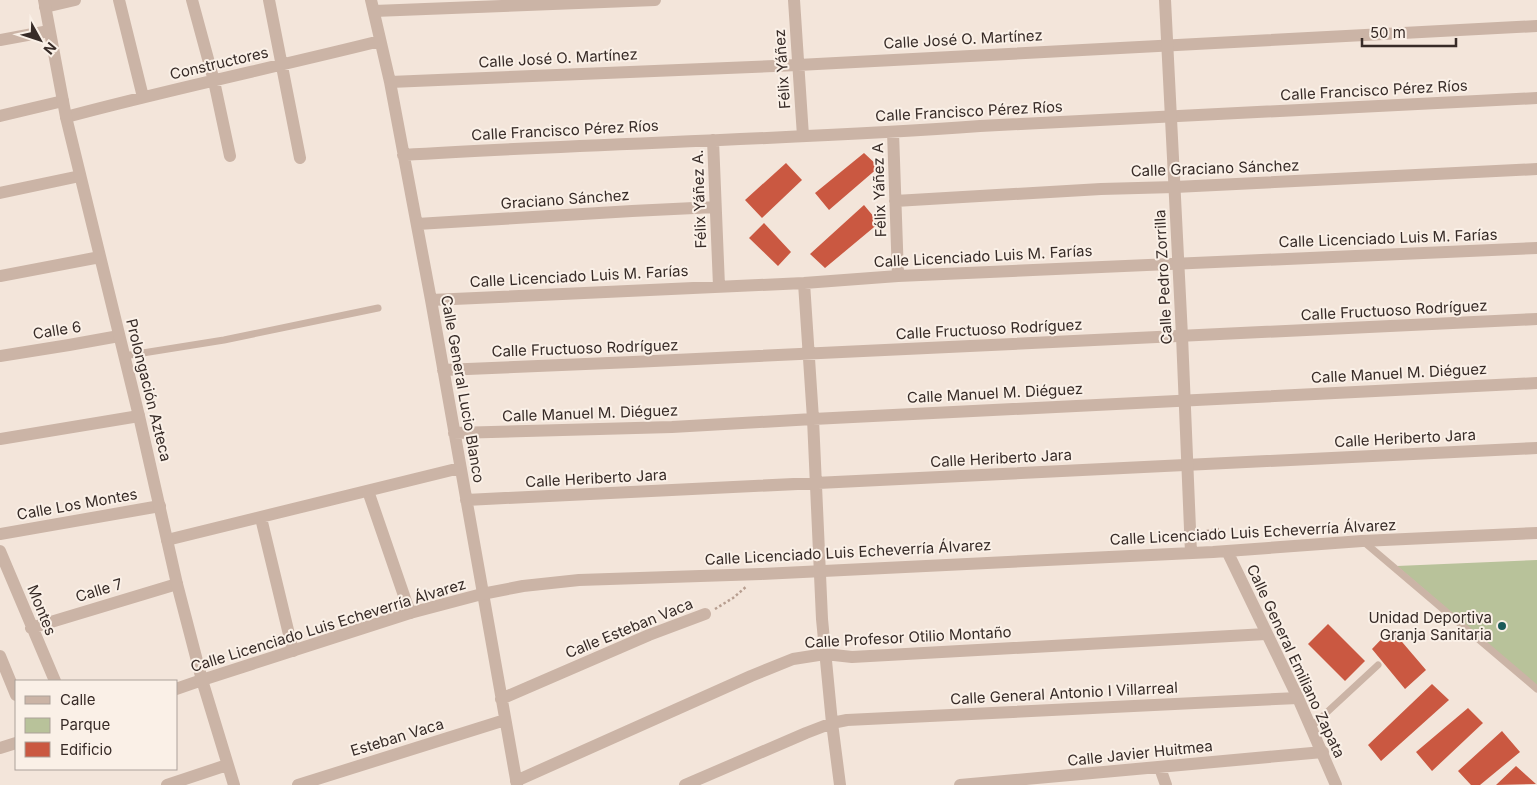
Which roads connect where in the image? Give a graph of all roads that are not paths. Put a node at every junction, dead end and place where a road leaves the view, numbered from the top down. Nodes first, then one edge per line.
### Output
1 (75, 0) edge
2 (119, 0) edge
3 (192, 0) edge
4 (270, 0) edge
5 (655, 0) edge
6 (794, 0) edge
7 (1165, 0) edge
8 (44, 4) edge
9 (372, 5) edge
10 (1537, 26) edge
11 (48, 31) junction
12 (0, 40) edge
13 (380, 41) junction
14 (1167, 45) junction
15 (282, 65) junction
16 (798, 65) junction
17 (214, 81) junction
18 (390, 82) junction
19 (143, 96) junction
20 (1537, 98) edge
21 (63, 101) junction
22 (0, 116) edge
23 (1172, 116) junction
24 (66, 117) junction
25 (893, 132) junction
26 (803, 136) junction
27 (713, 140) junction
28 (403, 155) junction
29 (230, 156) dead end
30 (300, 158) dead end
31 (1537, 170) edge
32 (80, 176) junction
33 (1175, 187) junction
34 (0, 193) edge
35 (895, 201) junction
36 (716, 207) junction
37 (417, 224) junction
38 (1537, 248) edge
39 (100, 257) junction
40 (1179, 263) junction
41 (0, 276) edge
42 (898, 276) junction
43 (804, 283) junction
44 (720, 286) junction
45 (431, 300) junction
46 (378, 308) dead end
47 (1537, 318) edge
48 (119, 336) junction
49 (1182, 336) junction
50 (809, 354) junction
51 (0, 356) edge
52 (124, 356) junction
53 (443, 370) junction
54 (1537, 383) edge
55 (1185, 400) junction
56 (139, 416) junction
57 (813, 419) junction
58 (454, 434) junction
59 (0, 439) edge
60 (1537, 448) edge
61 (1187, 465) junction
62 (460, 468) junction
63 (815, 483) junction
64 (368, 491) junction
65 (466, 500) junction
66 (160, 506) junction
67 (261, 518) junction
68 (1537, 533) edge
69 (0, 534) edge
70 (166, 540) junction
71 (1362, 541) junction
72 (0, 550) edge
73 (1227, 551) junction
74 (1191, 553) junction
75 (819, 570) junction
76 (177, 584) junction
77 (482, 594) junction
78 (410, 613) junction
79 (705, 614) road end
80 (31, 628) junction
81 (1266, 634) junction
82 (293, 651) junction
83 (825, 654) junction
84 (0, 656) edge
85 (1378, 665) dead end
86 (54, 680) edge
87 (202, 680) junction
88 (178, 688) edge
89 (1537, 689) edge
90 (15, 693) edge
91 (1298, 698) junction
92 (502, 699) junction
93 (505, 720) junction
94 (832, 723) junction
95 (1311, 727) junction
96 (15, 743) edge
97 (0, 748) edge
98 (1323, 752) junction
99 (227, 765) junction
100 (1160, 768) junction
101 (517, 783) edge
102 (167, 785) edge
103 (234, 785) edge
104 (298, 785) edge
105 (685, 785) edge
106 (840, 785) edge
107 (960, 785) edge
108 (1166, 785) edge
109 (1336, 785) edge

1 - 8 street
2 - 19 street
3 - 17 street
4 - 15 street
5 - 9 street
6 - 16 street, Félix Yáñez
7 - 14 street, Calle Pedro Zorrilla
8 - 11 street, Prolongación Azteca
9 - 13 street, Calle General Lucio Blanco
10 - 14 street, Calle José O. Martínez
11 - 12 street
11 - 21 street, Prolongación Azteca
13 - 15 street, Constructores
13 - 18 street, Calle General Lucio Blanco
14 - 16 street, Calle José O. Martínez
14 - 23 street, Calle Pedro Zorrilla
15 - 17 street, Constructores
15 - 30 street
16 - 18 street, Calle José O. Martínez
16 - 26 street, Félix Yáñez
17 - 19 street, Constructores
17 - 29 street
18 - 28 street, Calle General Lucio Blanco
19 - 24 street, Constructores
20 - 23 street, Calle Francisco Pérez Ríos
21 - 22 street
21 - 24 street, Prolongación Azteca
23 - 25 street, Calle Francisco Pérez Ríos
23 - 33 street, Calle Pedro Zorrilla
24 - 32 street, Prolongación Azteca
25 - 26 street, Calle Francisco Pérez Ríos
25 - 35 street, Félix Yáñez A
26 - 27 street, Calle Francisco Pérez Ríos
27 - 28 street, Calle Francisco Pérez Ríos
27 - 36 street, Félix Yáñez A.
28 - 37 street, Calle General Lucio Blanco
31 - 33 street, Calle Graciano Sánchez
32 - 34 street
32 - 39 street, Prolongación Azteca
33 - 35 street, Calle Graciano Sánchez
33 - 40 street, Calle Pedro Zorrilla
35 - 42 street, Félix Yáñez A
36 - 37 street, Graciano Sánchez
36 - 44 street, Félix Yáñez A.
37 - 45 street, Calle General Lucio Blanco
38 - 40 street, Calle Licenciado Luis M. Farías
39 - 41 street
39 - 48 street, Prolongación Azteca
40 - 42 street, Calle Licenciado Luis M. Farías
40 - 49 street, Calle Pedro Zorrilla
42 - 43 street, Calle Licenciado Luis M. Farías
43 - 44 street, Calle Licenciado Luis M. Farías
43 - 50 street
44 - 45 street, Calle Licenciado Luis M. Farías
45 - 53 street, Calle General Lucio Blanco
46 - 52 lane
47 - 49 street, Calle Fructuoso Rodríguez
48 - 51 street, Calle 6
48 - 52 street, Prolongación Azteca
49 - 50 street, Calle Fructuoso Rodríguez
49 - 55 street, Calle Pedro Zorrilla
50 - 53 street, Calle Fructuoso Rodríguez
50 - 57 street
52 - 56 street, Prolongación Azteca
53 - 58 street, Calle General Lucio Blanco
54 - 55 street, Calle Manuel M. Diéguez
55 - 57 street, Calle Manuel M. Diéguez
55 - 61 street, Calle Pedro Zorrilla
56 - 59 street
56 - 66 street, Prolongación Azteca
57 - 58 street, Calle Manuel M. Diéguez
57 - 63 street
58 - 62 street, Calle General Lucio Blanco
60 - 61 street, Calle Heriberto Jara
61 - 63 street, Calle Heriberto Jara
61 - 74 street, Calle Pedro Zorrilla
62 - 64 street
62 - 65 street, Calle General Lucio Blanco
63 - 65 street, Calle Heriberto Jara
63 - 75 street
64 - 67 street
64 - 78 street
65 - 77 street, Calle General Lucio Blanco
66 - 69 street, Calle Los Montes
66 - 70 street, Prolongación Azteca
67 - 70 street
67 - 82 street
68 - 71 street, Calle Licenciado Luis Echeverría Álvarez
70 - 76 street, Prolongación Azteca
71 - 73 street, Calle Licenciado Luis Echeverría Álvarez
71 - 89 lane
72 - 80 street, Montes
73 - 74 street, Calle Licenciado Luis Echeverría Álvarez
73 - 81 street, Calle General Emiliano Zapata
74 - 75 street, Calle Licenciado Luis Echeverría Álvarez
75 - 77 street, Calle Licenciado Luis Echeverría Álvarez
75 - 83 street
76 - 80 street, Calle 7
76 - 87 street, Prolongación Azteca
77 - 78 street, Calle Licenciado Luis Echeverría Álvarez
77 - 92 street, Calle General Lucio Blanco
78 - 82 street, Calle Licenciado Luis Echeverría Álvarez
79 - 92 street, Calle Esteban Vaca
80 - 86 street, Montes
81 - 83 street, Calle Profesor Otilio Montaño
81 - 91 street, Calle General Emiliano Zapata
82 - 87 street, Calle Licenciado Luis Echeverría Álvarez
83 - 94 street
83 - 101 street, Calle Profesor Otilio Montaño
84 - 90 street
85 - 95 lane
87 - 88 street, Calle Licenciado Luis Echeverría Álvarez
87 - 99 street, Prolongación Azteca
91 - 94 street, Calle General Antonio I Villarreal
91 - 95 street, Calle General Emiliano Zapata
92 - 93 street, Calle General Lucio Blanco
93 - 101 street, Calle General Lucio Blanco
93 - 104 street, Esteban Vaca
94 - 105 street, Calle General Antonio I Villarreal
94 - 106 street
95 - 98 street, Calle General Emiliano Zapata
96 - 97 street
98 - 100 street, Calle Javier Huitmea
98 - 109 street, Calle General Emiliano Zapata
99 - 102 street
99 - 103 street, Prolongación Azteca
100 - 107 street, Calle Javier Huitmea
100 - 108 street

